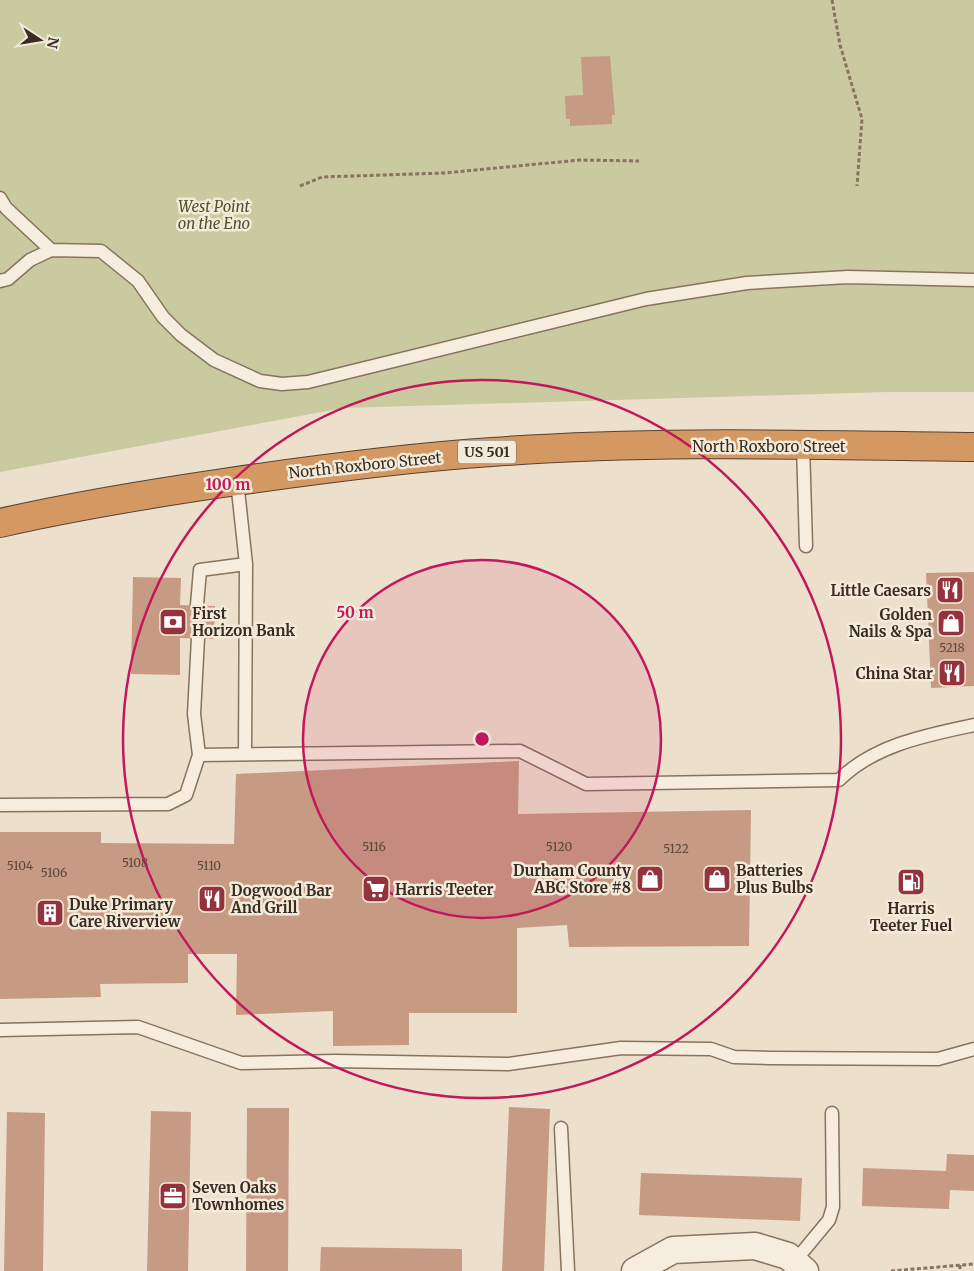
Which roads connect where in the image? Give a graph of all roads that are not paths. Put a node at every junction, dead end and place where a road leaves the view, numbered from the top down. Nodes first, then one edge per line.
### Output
1 (0, 198) edge
2 (51, 250) junction
3 (974, 280) edge
4 (0, 281) edge
5 (803, 445) junction
6 (974, 447) edge
7 (236, 481) junction
8 (0, 522) edge
9 (806, 546) dead end
10 (246, 564) junction
11 (197, 605) dead end
12 (198, 638) dead end
13 (974, 725) edge
14 (245, 754) junction
15 (199, 755) junction
16 (0, 805) edge
17 (0, 1030) edge
18 (974, 1049) edge
19 (832, 1113) dead end
20 (561, 1128) dead end
21 (800, 1266) edge
22 (568, 1271) edge
23 (634, 1271) edge

1 - 2 lane
2 - 3 lane
2 - 4 lane
5 - 6 highway, North Roxboro Street / US 501
5 - 7 highway, North Roxboro Street / US 501
5 - 9 lane
7 - 8 highway, North Roxboro Street / US 501
7 - 10 lane
10 - 11 lane
10 - 14 lane
12 - 15 lane
13 - 14 lane
14 - 15 lane
15 - 16 lane
17 - 18 lane
19 - 21 lane
20 - 22 lane
21 - 23 street

